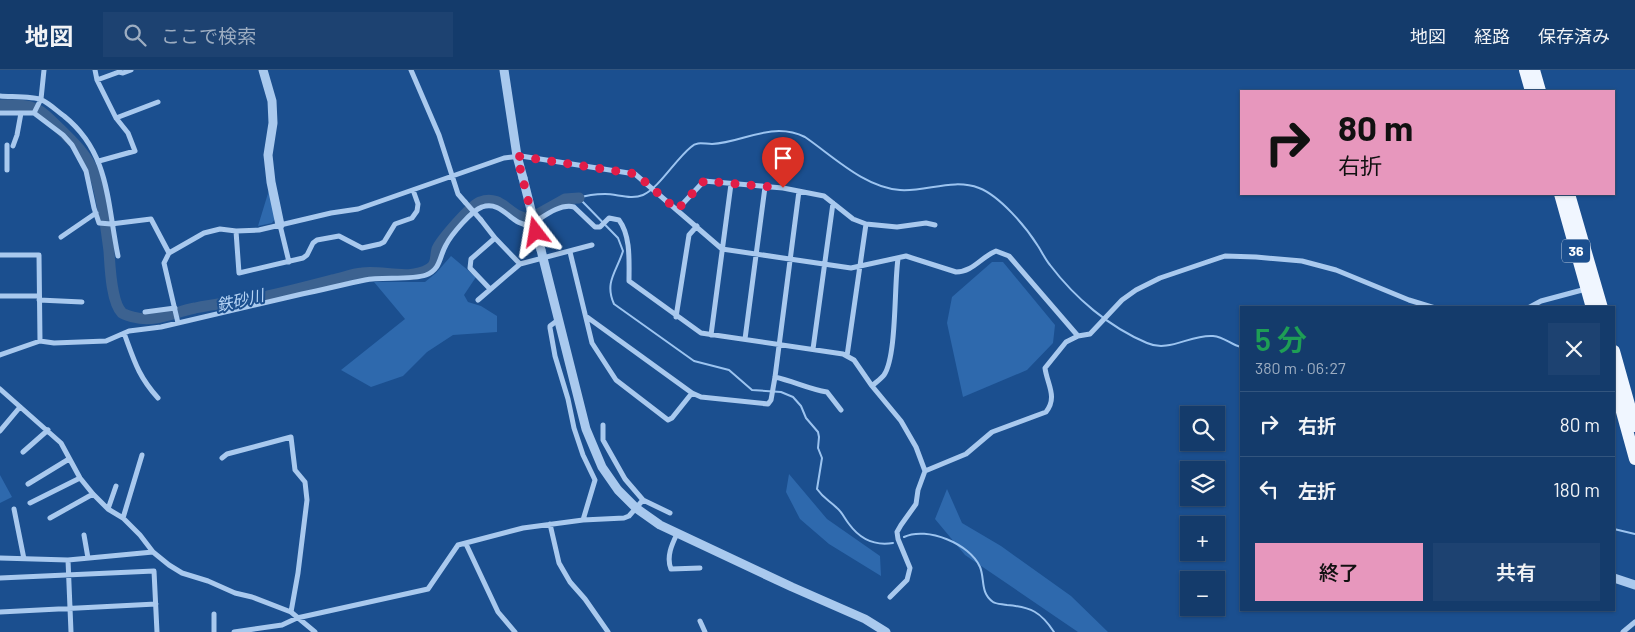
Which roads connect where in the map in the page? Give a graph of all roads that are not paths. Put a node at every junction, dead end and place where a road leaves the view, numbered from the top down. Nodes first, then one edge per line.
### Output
1 (44, 70) edge
2 (94, 70) edge
3 (131, 70) edge
4 (263, 70) edge
5 (412, 70) edge
6 (504, 70) edge
7 (1525, 70) edge
8 (1534, 70) edge
9 (97, 80) junction
10 (1531, 90) edge
11 (1540, 90) edge
12 (0, 96) edge
13 (40, 99) junction
14 (158, 102) dead end
15 (21, 112) junction
16 (0, 113) edge
17 (34, 113) junction
18 (116, 118) junction
19 (517, 156) junction
20 (99, 161) junction
21 (7, 170) dead end
22 (452, 177) junction
23 (731, 184) junction
24 (765, 186) junction
25 (413, 190) junction
26 (799, 191) junction
27 (1560, 195) edge
28 (1569, 195) edge
29 (832, 203) junction
30 (677, 210) junction
31 (96, 213) junction
32 (111, 224) junction
33 (866, 224) junction
34 (280, 225) junction
35 (935, 225) dead end
36 (696, 226) junction
37 (236, 231) junction
38 (61, 237) dead end
39 (495, 238) junction
40 (592, 245) dead end
41 (722, 249) junction
42 (570, 252) junction
43 (169, 253) junction
44 (756, 254) junction
45 (0, 255) edge
46 (542, 255) junction
47 (118, 256) dead end
48 (789, 259) junction
49 (898, 259) junction
50 (289, 262) junction
51 (520, 264) junction
52 (825, 264) junction
53 (859, 268) junction
54 (1591, 287) junction
55 (490, 289) junction
56 (0, 296) edge
57 (39, 298) junction
58 (478, 300) dead end
59 (82, 302) dead end
60 (1429, 306) edge
61 (1532, 306) edge
62 (1592, 306) edge
63 (1601, 306) edge
64 (175, 308) junction
65 (145, 312) dead end
66 (587, 317) junction
67 (676, 317) junction
68 (558, 320) junction
69 (178, 323) junction
70 (124, 333) junction
71 (711, 335) junction
72 (1078, 336) junction
73 (744, 339) junction
74 (40, 341) junction
75 (779, 344) junction
76 (813, 349) junction
77 (0, 355) edge
78 (1615, 355) edge
79 (847, 356) junction
80 (774, 380) junction
81 (872, 386) junction
82 (1615, 387) edge
83 (0, 389) edge
84 (692, 394) junction
85 (158, 398) dead end
86 (20, 407) junction
87 (841, 410) dead end
88 (603, 426) dead end
89 (1635, 426) edge
90 (48, 430) junction
91 (0, 431) edge
92 (23, 452) dead end
93 (142, 454) dead end
94 (222, 458) dead end
95 (69, 459) junction
96 (1635, 459) edge
97 (925, 471) junction
98 (80, 478) junction
99 (28, 484) dead end
100 (116, 486) dead end
101 (93, 494) junction
102 (643, 500) junction
103 (30, 503) dead end
104 (636, 508) junction
105 (14, 509) dead end
106 (108, 509) junction
107 (670, 513) dead end
108 (50, 518) dead end
109 (123, 518) junction
110 (583, 520) junction
111 (550, 524) junction
112 (677, 534) junction
113 (84, 535) dead end
114 (466, 544) junction
115 (153, 552) junction
116 (0, 558) edge
117 (88, 558) junction
118 (24, 559) junction
119 (68, 560) junction
120 (700, 568) dead end
121 (69, 575) junction
122 (0, 578) edge
123 (1615, 578) edge
124 (1635, 585) edge
125 (890, 597) dead end
126 (156, 604) junction
127 (70, 610) junction
128 (0, 612) edge
129 (291, 612) junction
130 (214, 614) dead end
131 (297, 618) junction
132 (700, 621) dead end
133 (1635, 622) edge
134 (71, 632) edge
135 (157, 632) edge
136 (214, 632) edge
137 (234, 632) edge
138 (315, 632) edge
139 (515, 632) edge
140 (608, 632) edge
141 (705, 632) edge
142 (886, 632) edge
143 (1623, 632) edge

1 - 13 street
2 - 9 street
3 - 9 street
4 - 34 street
5 - 22 street
6 - 19 street
7 - 10 main road
8 - 11 main road
9 - 18 street
12 - 13 street
13 - 17 street
13 - 20 street
14 - 18 street
15 - 16 street
15 - 17 street
15 - 21 street
17 - 31 street
18 - 20 street
19 - 22 street
19 - 30 street
19 - 46 street, bridge
20 - 32 street
22 - 25 street
22 - 39 street, bridge
23 - 24 street
23 - 30 street
23 - 41 street
24 - 26 street
24 - 44 street
25 - 34 street
25 - 50 street
26 - 29 street
26 - 48 street
27 - 54 main road, 36
28 - 54 main road, 36
29 - 33 street
29 - 52 street
30 - 36 street
31 - 32 street
31 - 38 street
32 - 43 street
32 - 47 street
33 - 35 street
33 - 53 street
34 - 37 street
34 - 50 street
36 - 41 street
36 - 67 street
37 - 43 street
37 - 50 street
39 - 51 street
39 - 55 street
40 - 42 street
41 - 44 street
41 - 71 street
42 - 46 street
42 - 66 street
43 - 64 street
44 - 48 street
44 - 73 street
45 - 57 street
46 - 51 street
46 - 68 street
48 - 52 street
48 - 75 street
49 - 53 street
49 - 72 street
49 - 81 street
51 - 55 street
52 - 53 street
52 - 76 street
53 - 79 street
54 - 61 street
54 - 62 main road, 36
54 - 63 main road, 36
55 - 58 street
56 - 57 street
57 - 59 street
57 - 74 street
60 - 72 street
64 - 65 street
64 - 69 street
66 - 84 street
66 - 84 street
67 - 69 street
67 - 71 street
68 - 104 street
68 - 110 street
69 - 70 street
70 - 74 street
70 - 85 street
71 - 73 street
72 - 97 street
73 - 75 street
74 - 77 street
75 - 76 street
75 - 80 street
76 - 79 street
78 - 89 main road
79 - 81 street
80 - 84 street
80 - 87 street
81 - 97 street
82 - 96 main road
83 - 86 street
86 - 90 street
86 - 91 street
88 - 102 street
90 - 92 street
90 - 95 street
93 - 109 street
94 - 129 street
95 - 98 street
95 - 99 street
97 - 125 street
98 - 101 street
98 - 103 street
100 - 106 street
101 - 106 street
101 - 108 street
102 - 104 street
102 - 107 street
104 - 110 street
104 - 112 street
105 - 118 street
106 - 109 street
109 - 115 street
110 - 111 street
111 - 114 street
111 - 140 street
112 - 120 street
112 - 142 street
113 - 117 street
114 - 131 street
114 - 139 street
115 - 117 street
115 - 129 street
116 - 118 street
117 - 119 street
118 - 119 street
119 - 121 street
121 - 122 street
121 - 126 street
121 - 127 street
123 - 124 street
126 - 127 street
126 - 135 street
127 - 128 street
127 - 134 street
129 - 131 street
130 - 136 street
131 - 137 street
131 - 138 street
132 - 141 street
133 - 143 street

